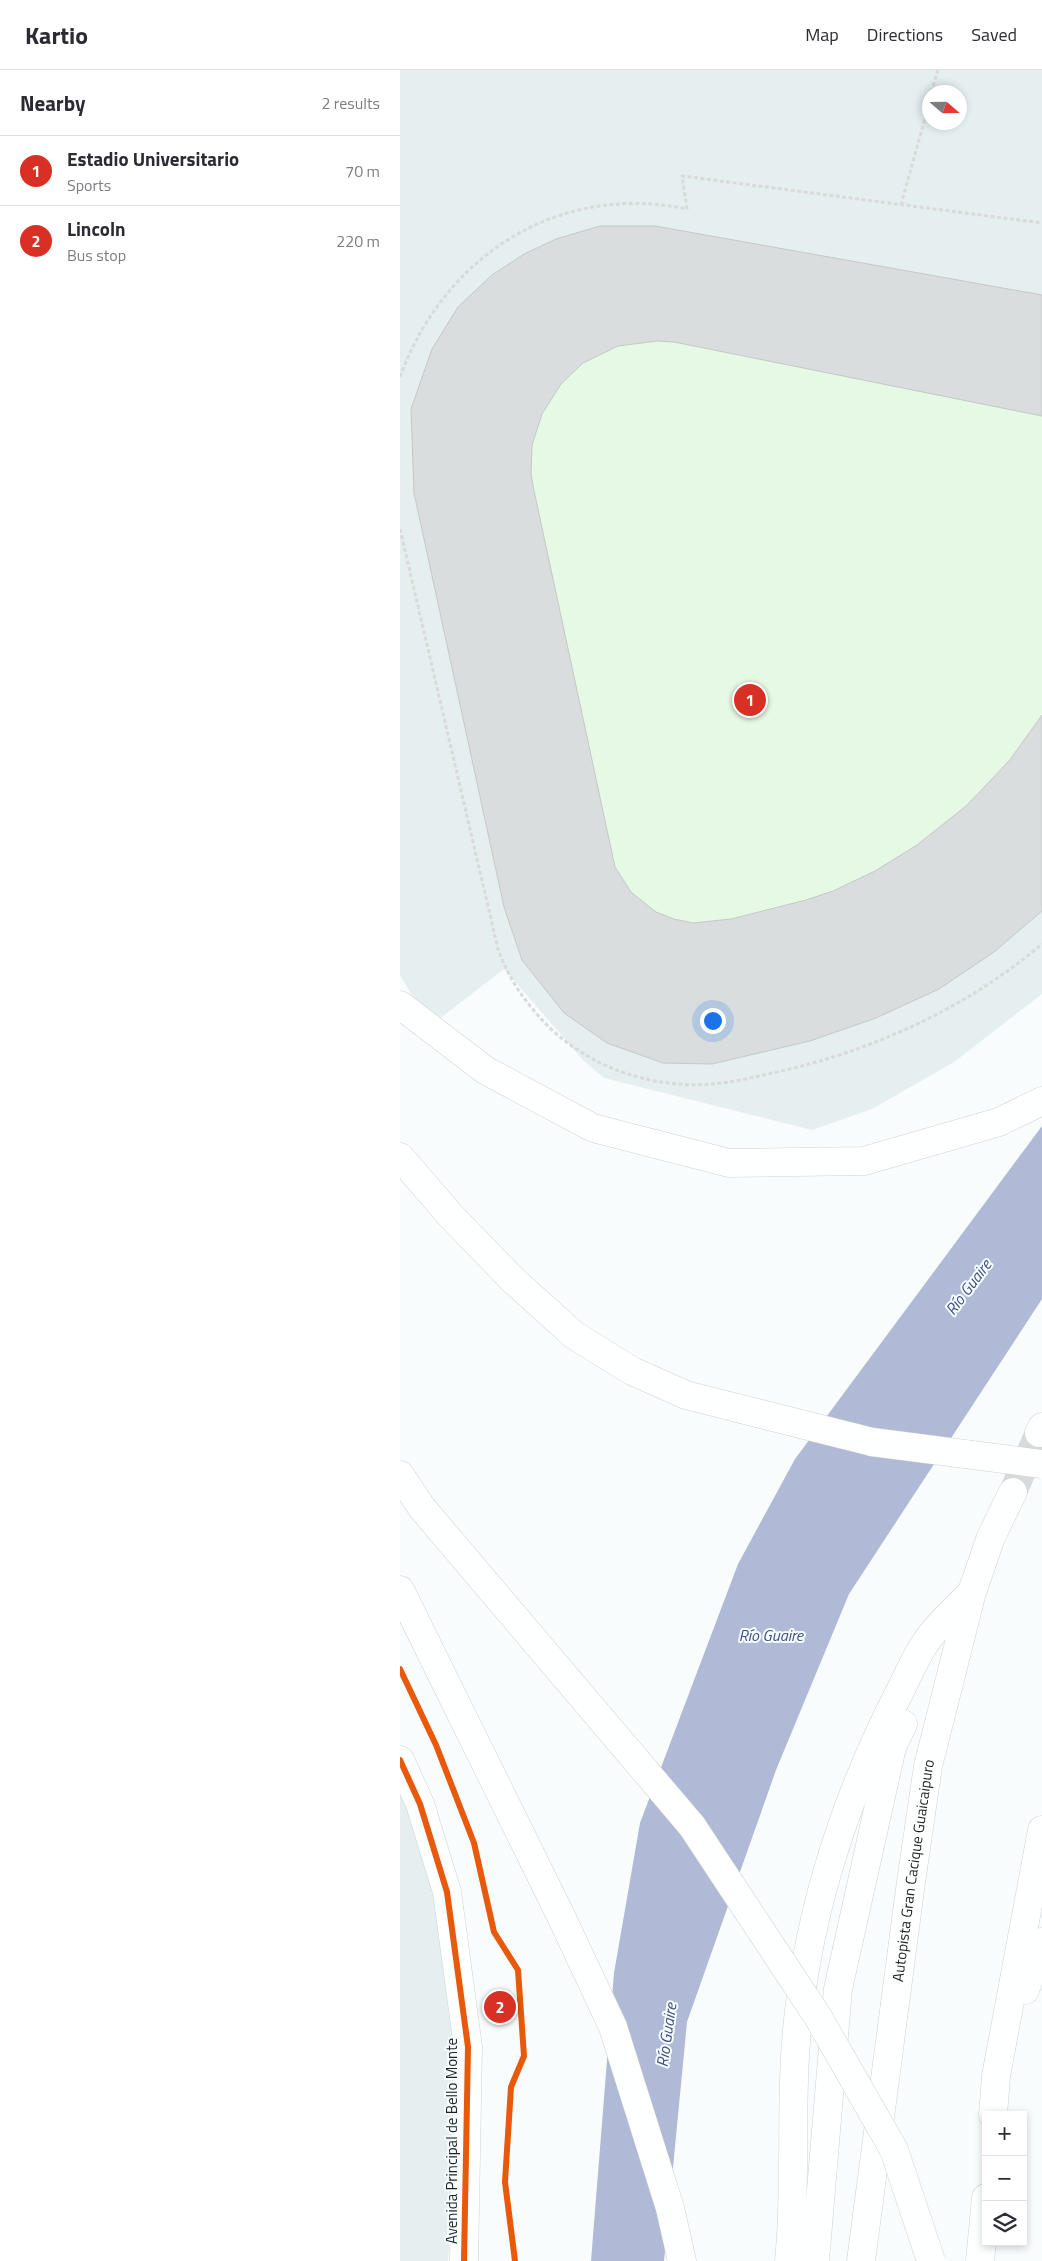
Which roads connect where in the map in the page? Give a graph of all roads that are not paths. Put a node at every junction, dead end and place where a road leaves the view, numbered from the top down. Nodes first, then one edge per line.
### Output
1 (400, 1005) edge
2 (1042, 1102) edge
3 (400, 1157) edge
4 (1042, 1464) edge
5 (400, 1475) edge
6 (1013, 1492) tunnel mouth
7 (400, 1590) edge
8 (972, 1592) junction
9 (400, 1760) edge
10 (1042, 1830) edge
11 (1042, 1942) edge
12 (996, 2076) junction
13 (993, 2111) edge
14 (986, 2201) edge
15 (805, 2230) junction
16 (464, 2261) edge
17 (682, 2261) edge
18 (790, 2261) edge
19 (815, 2261) edge
20 (860, 2261) edge
21 (932, 2261) edge
22 (980, 2261) edge

1 - 2 main road
3 - 4 main road, bridge
5 - 21 main road, bridge
6 - 8 main road, Autopista Gran Cacique Guaicaipuro
7 - 17 main road
8 - 15 main road
8 - 15 main road
8 - 20 main road, Autopista Gran Cacique Guaicaipuro
9 - 16 main road, Avenida Principal de Bello Monte
10 - 12 main road
11 - 12 main road
12 - 13 main road
14 - 22 main road
15 - 18 main road
15 - 19 main road

